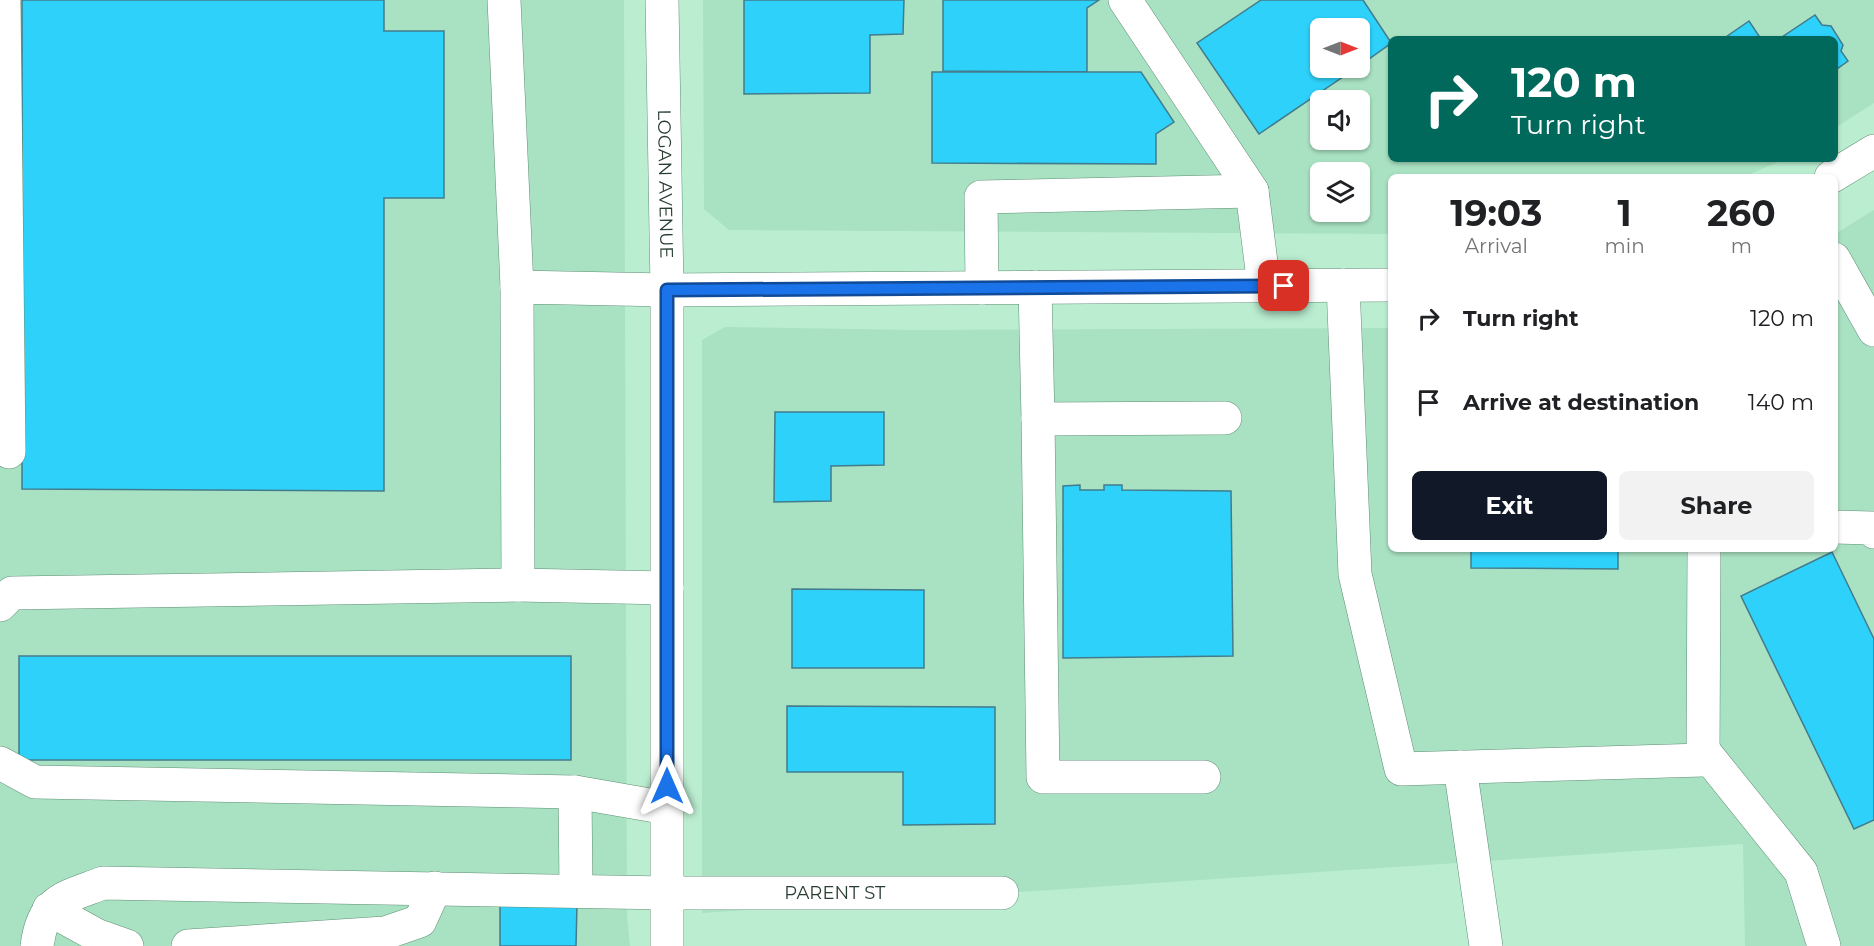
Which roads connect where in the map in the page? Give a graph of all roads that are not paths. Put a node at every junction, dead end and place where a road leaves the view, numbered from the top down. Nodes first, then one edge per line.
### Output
1 (4, 0) edge
2 (504, 0) edge
3 (662, 0) edge
4 (1125, 0) edge
5 (1874, 151) edge
6 (1837, 174) edge
7 (1252, 191) junction
8 (1838, 266) edge
9 (1343, 285) junction
10 (1388, 285) edge
11 (1264, 286) junction
12 (517, 287) junction
13 (1035, 287) junction
14 (982, 288) junction
15 (667, 290) junction
16 (1874, 330) edge
17 (1225, 418) dead end
18 (1038, 419) junction
19 (9, 452) dead end
20 (1838, 526) edge
21 (1874, 532) edge
22 (1704, 552) edge
23 (518, 585) junction
24 (667, 588) junction
25 (0, 605) edge
26 (1703, 750) junction
27 (0, 763) edge
28 (1460, 767) junction
29 (1204, 777) dead end
30 (575, 792) junction
31 (667, 807) junction
32 (435, 888) junction
33 (576, 891) junction
34 (667, 893) junction
35 (1002, 893) dead end
36 (49, 909) junction
37 (37, 946) edge
38 (127, 946) edge
39 (188, 946) edge
40 (667, 946) edge
41 (1486, 946) edge
42 (1824, 946) edge

1 - 19 street
2 - 12 street
3 - 15 street, LOGAN AVENUE
4 - 7 street
5 - 6 street
7 - 11 street
7 - 14 street
8 - 16 street
9 - 10 street
9 - 11 street
9 - 28 street
11 - 13 street
12 - 15 street
12 - 23 street
13 - 14 street
13 - 18 street
14 - 15 street
15 - 24 street, LOGAN AVENUE
17 - 18 street
18 - 29 street
20 - 21 street
22 - 26 street
23 - 24 street
23 - 25 street
24 - 31 street, LOGAN AVENUE
26 - 28 street
26 - 42 street
27 - 30 street
28 - 41 street
30 - 31 street
30 - 33 street
31 - 34 street, LOGAN AVENUE
32 - 33 street, PARENT ST
32 - 36 street, PARENT ST
32 - 39 street
33 - 34 street, PARENT ST
34 - 35 street, PARENT ST
34 - 40 street, LOGAN AVENUE
36 - 37 street
36 - 38 street

